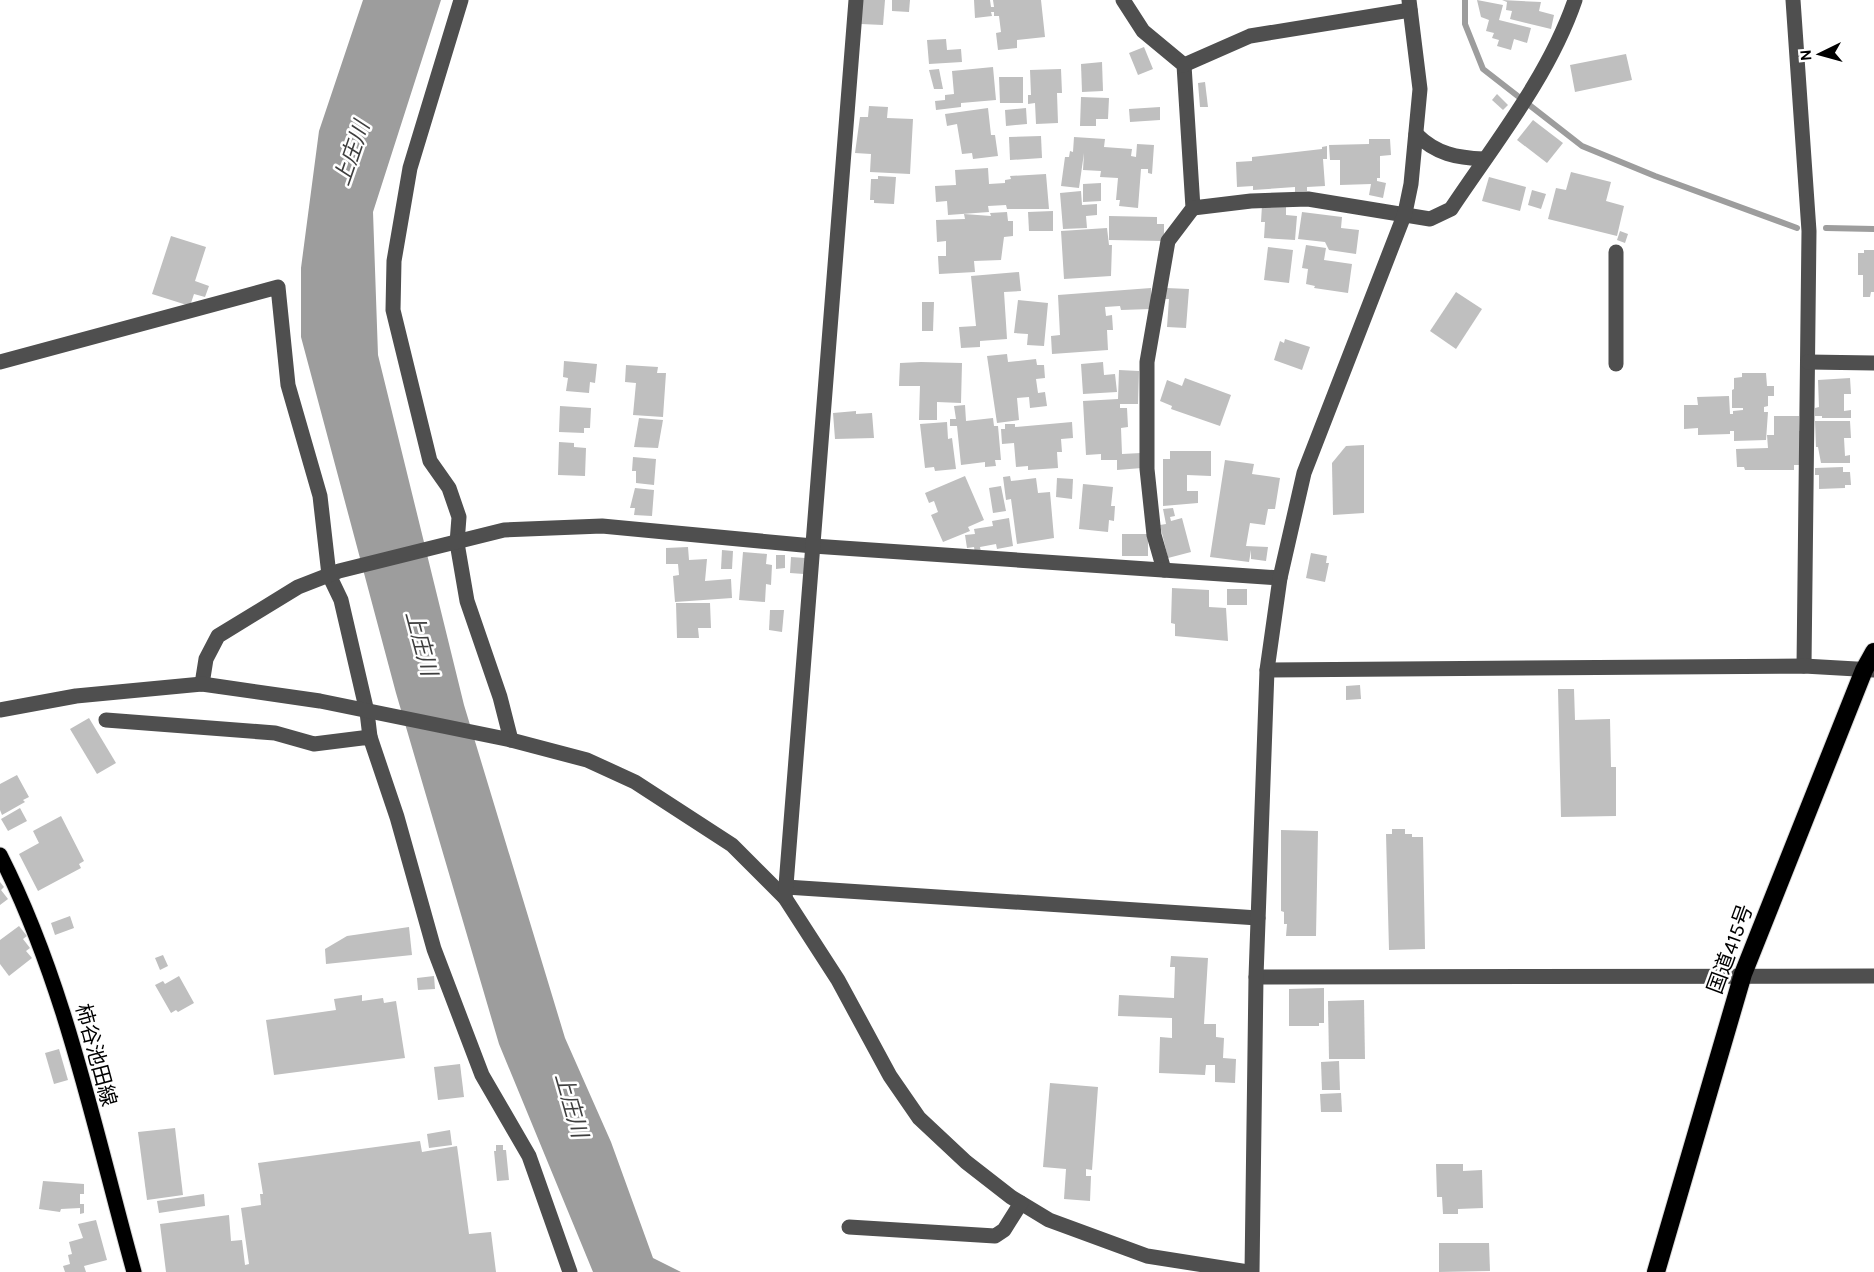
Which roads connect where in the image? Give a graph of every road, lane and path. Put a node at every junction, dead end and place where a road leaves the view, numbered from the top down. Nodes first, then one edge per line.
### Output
1 (461, 0) edge
2 (856, 0) edge
3 (1123, 0) edge
4 (1575, 0) edge
5 (1793, 0) edge
6 (1410, 5) edge
7 (1184, 65) junction
8 (1416, 134) junction
9 (1484, 159) junction
10 (1192, 208) junction
11 (1405, 213) junction
12 (1616, 252) dead end
13 (0, 362) edge
14 (1808, 362) junction
15 (1874, 363) edge
16 (1616, 364) dead end
17 (457, 543) junction
18 (813, 546) junction
19 (1164, 570) junction
20 (334, 573) junction
21 (1280, 578) junction
22 (1874, 652) edge
23 (1804, 666) junction
24 (1267, 670) junction
25 (1869, 670) edge
26 (202, 684) junction
27 (0, 710) edge
28 (367, 712) junction
29 (106, 720) dead end
30 (370, 737) junction
31 (511, 740) junction
32 (0, 855) edge
33 (786, 893) junction
34 (1258, 918) junction
35 (1743, 974) junction
36 (1874, 976) edge
37 (1256, 978) junction
38 (1021, 1203) junction
39 (849, 1227) dead end
40 (134, 1272) edge
41 (570, 1272) edge
42 (1250, 1272) edge
43 (1656, 1272) edge

1 - 17 street
2 - 18 street
3 - 7 street
4 - 9 street
5 - 14 street
6 - 7 street
6 - 8 street
7 - 10 street
8 - 9 street
8 - 11 street
9 - 11 street
10 - 11 street
10 - 19 street
11 - 21 street
12 - 16 street
13 - 20 street
14 - 15 street
14 - 23 street
17 - 18 street
17 - 20 street
17 - 31 street
18 - 19 street
18 - 33 street
19 - 21 street
20 - 26 street
20 - 28 street
21 - 24 street
22 - 25 highway, 国道415号
23 - 24 street
23 - 25 street
24 - 34 street
25 - 35 highway, 国道415号
26 - 27 street
26 - 28 street
28 - 30 street
28 - 31 street
29 - 30 street
30 - 41 street
31 - 33 street
32 - 40 main road, 柿谷池田線
33 - 34 street
33 - 38 street
34 - 37 street
35 - 36 street
35 - 37 street
35 - 43 highway, 国道415号
37 - 42 street
38 - 39 street
38 - 42 street

